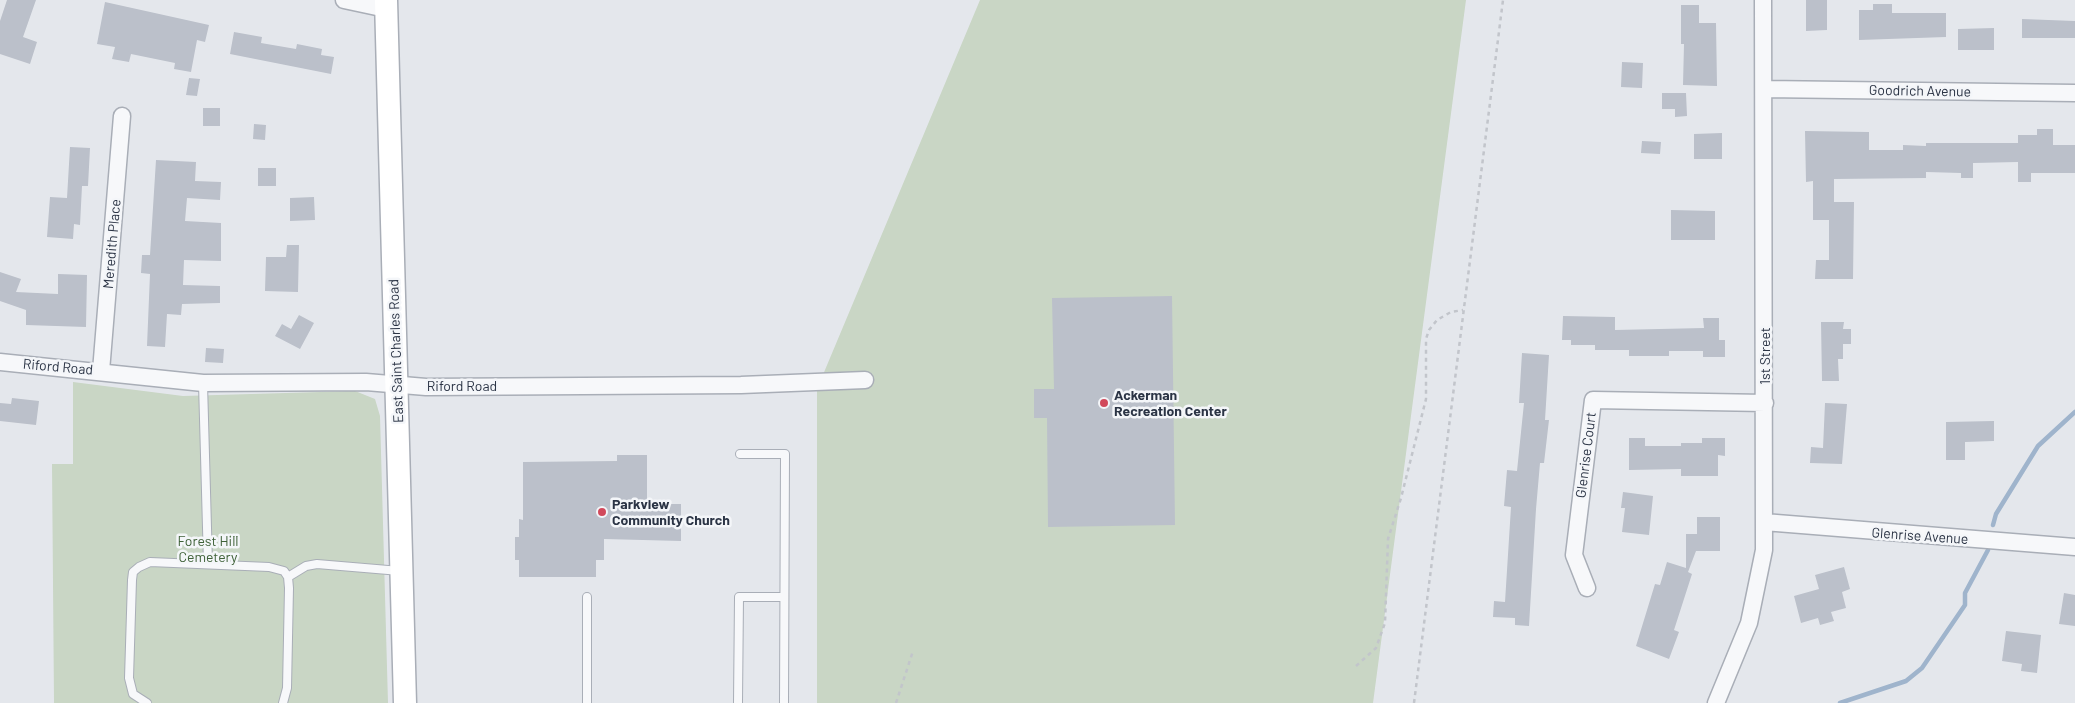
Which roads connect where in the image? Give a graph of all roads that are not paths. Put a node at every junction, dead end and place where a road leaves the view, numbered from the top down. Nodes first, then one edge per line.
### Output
1 (344, 0) edge
2 (1763, 0) edge
3 (386, 4) edge
4 (1765, 89) junction
5 (2075, 93) edge
6 (122, 116) dead end
7 (0, 362) edge
8 (101, 371) junction
9 (865, 380) dead end
10 (203, 384) junction
11 (398, 384) junction
12 (1765, 403) junction
13 (740, 454) dead end
14 (1764, 522) junction
15 (2075, 547) edge
16 (208, 564) junction
17 (402, 571) junction
18 (288, 577) junction
19 (1587, 588) dead end
20 (587, 597) dead end
21 (784, 597) junction
22 (147, 703) edge
23 (283, 703) edge
24 (405, 703) edge
25 (587, 703) edge
26 (738, 703) edge
27 (784, 703) edge
28 (1716, 703) edge

1 - 3 street
2 - 4 street, 1st Street
3 - 11 main road, East Saint Charles Road
4 - 5 street, Goodrich Avenue
4 - 12 street, 1st Street
6 - 8 street, Meredith Place
7 - 8 street, Riford Road
8 - 10 street, Riford Road
9 - 11 street, Riford Road
10 - 11 street, Riford Road
10 - 16 lane
11 - 17 main road, East Saint Charles Road
12 - 14 street, 1st Street
12 - 19 street, Glenrise Court
13 - 21 lane
14 - 15 street, Glenrise Avenue
14 - 28 street, 1st Street
16 - 18 lane
16 - 22 lane
17 - 18 lane
17 - 24 main road, East Saint Charles Road
18 - 23 lane
20 - 25 lane
21 - 26 lane
21 - 27 lane

